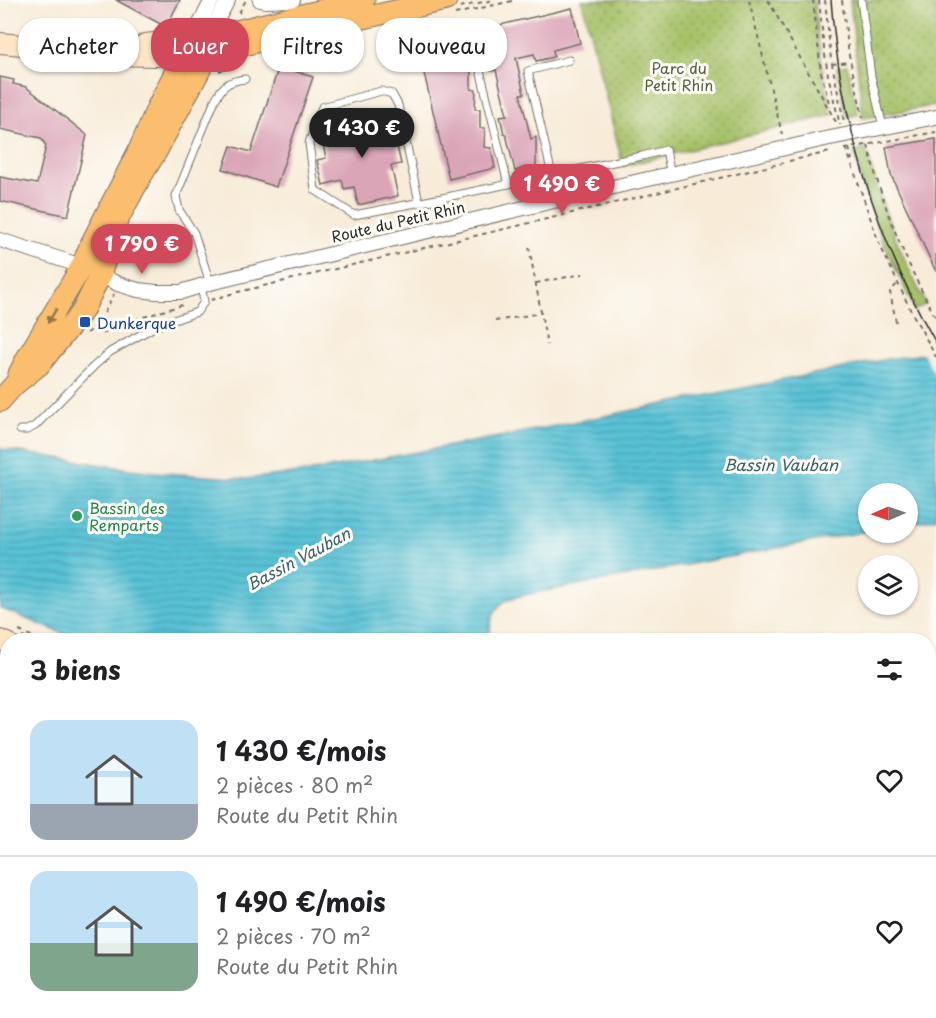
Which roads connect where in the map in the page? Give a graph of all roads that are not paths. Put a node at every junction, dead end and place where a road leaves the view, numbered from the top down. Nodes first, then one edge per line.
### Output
1 (212, 0) edge
2 (228, 0) edge
3 (260, 0) edge
4 (293, 0) edge
5 (364, 0) edge
6 (446, 0) edge
7 (861, 0) edge
8 (207, 18) edge
9 (217, 18) edge
10 (249, 33) edge
11 (249, 39) edge
12 (0, 43) edge
13 (151, 48) edge
14 (569, 60) dead end
15 (182, 72) edge
16 (199, 72) edge
17 (481, 72) edge
18 (245, 80) dead end
19 (936, 117) edge
20 (883, 127) junction
21 (552, 175) junction
22 (671, 175) junction
23 (508, 184) junction
24 (419, 202) junction
25 (0, 240) edge
26 (91, 271) junction
27 (206, 284) junction
28 (7, 393) edge
29 (20, 430) dead end

1 - 8 street
2 - 9 street
3 - 4 street
5 - 10 main road
6 - 11 main road
7 - 20 lane
12 - 13 main road
14 - 21 lane
15 - 26 main road
16 - 26 main road
17 - 23 lane
18 - 27 lane
19 - 20 street, Route du Petit Rhin
20 - 22 street, Route du Petit Rhin
21 - 22 lane
21 - 23 lane
22 - 27 street, Route du Petit Rhin
23 - 24 lane
24 - 24 lane
25 - 26 street, Route du Petit Rhin
26 - 27 street, Route du Petit Rhin
26 - 28 main road
27 - 29 lane

